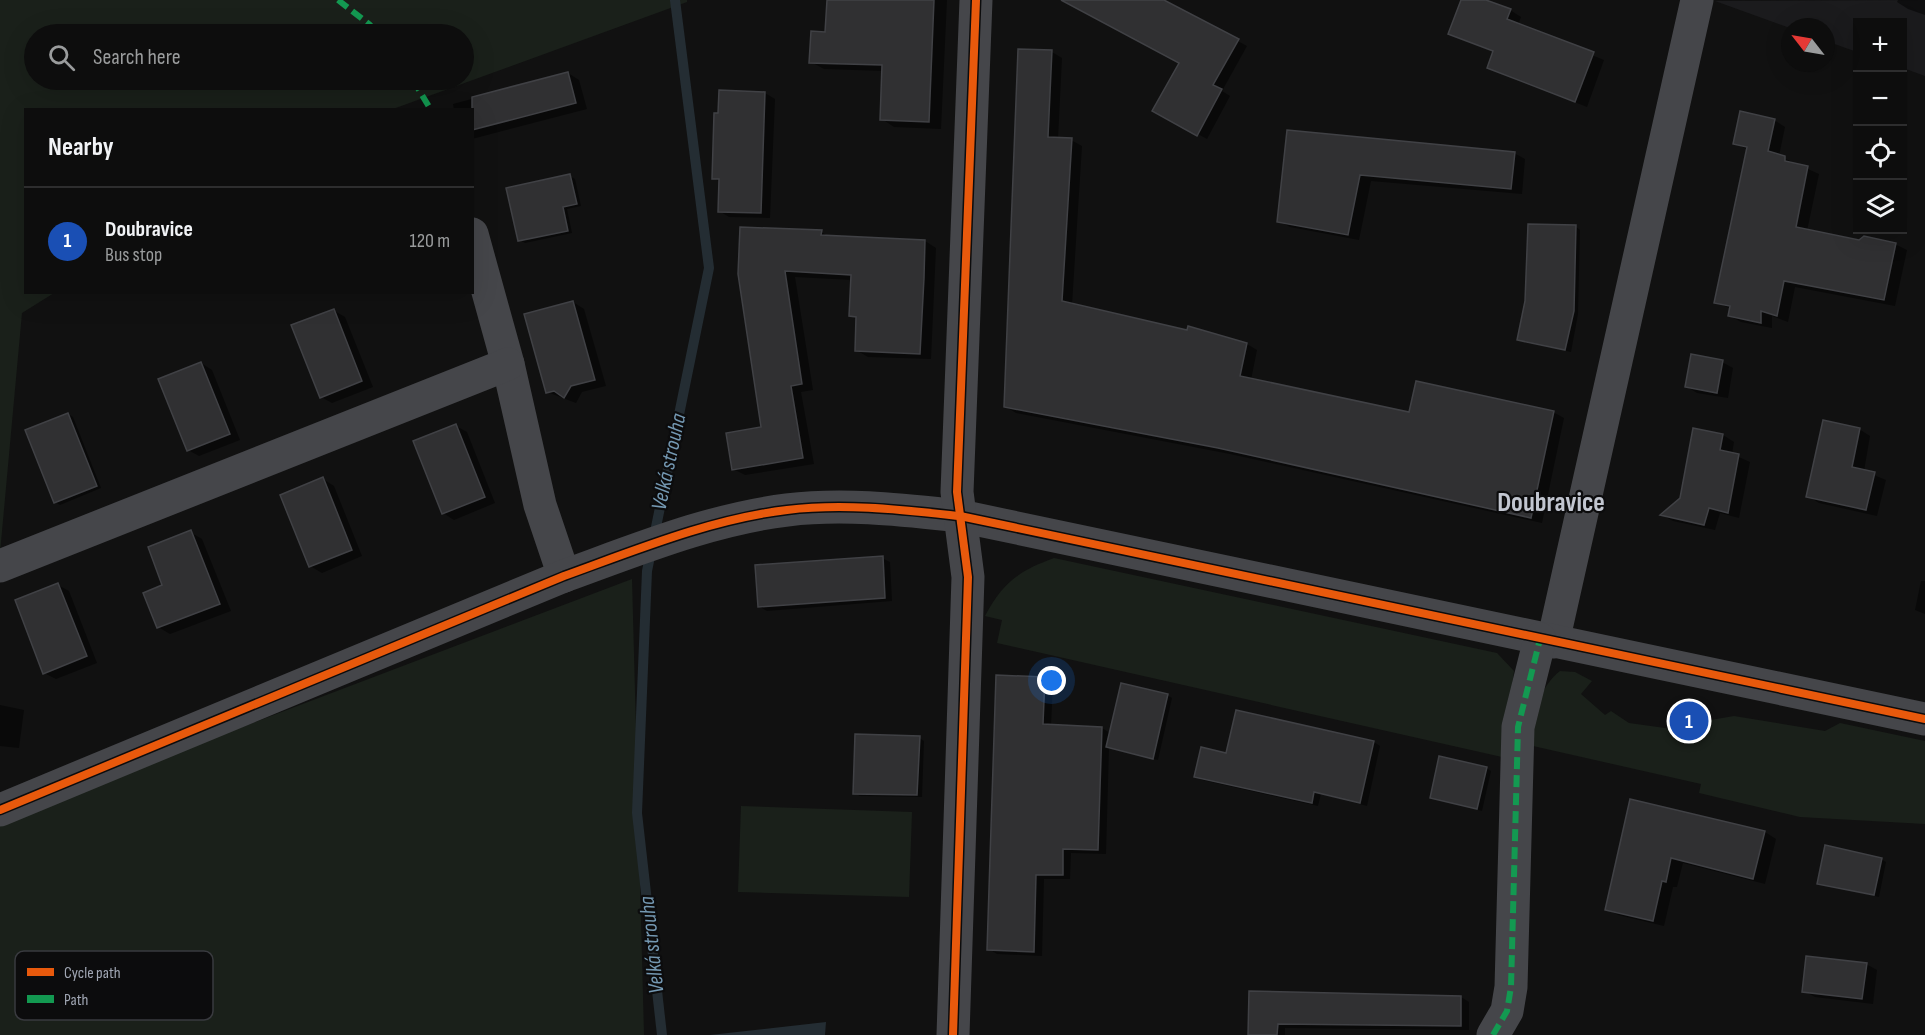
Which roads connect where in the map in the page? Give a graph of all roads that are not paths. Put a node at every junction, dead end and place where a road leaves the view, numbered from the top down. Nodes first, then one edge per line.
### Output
1 (976, 0) edge
2 (1697, 0) edge
3 (474, 241) edge
4 (508, 364) junction
5 (960, 516) junction
6 (0, 566) edge
7 (564, 576) junction
8 (1546, 641) junction
9 (1925, 719) edge
10 (0, 810) edge
11 (953, 1035) edge
12 (1492, 1035) edge

1 - 5 street
2 - 8 street
3 - 4 street
4 - 6 street
4 - 7 street
5 - 7 street
5 - 8 street
5 - 11 street
7 - 10 street
8 - 9 street
8 - 12 street

